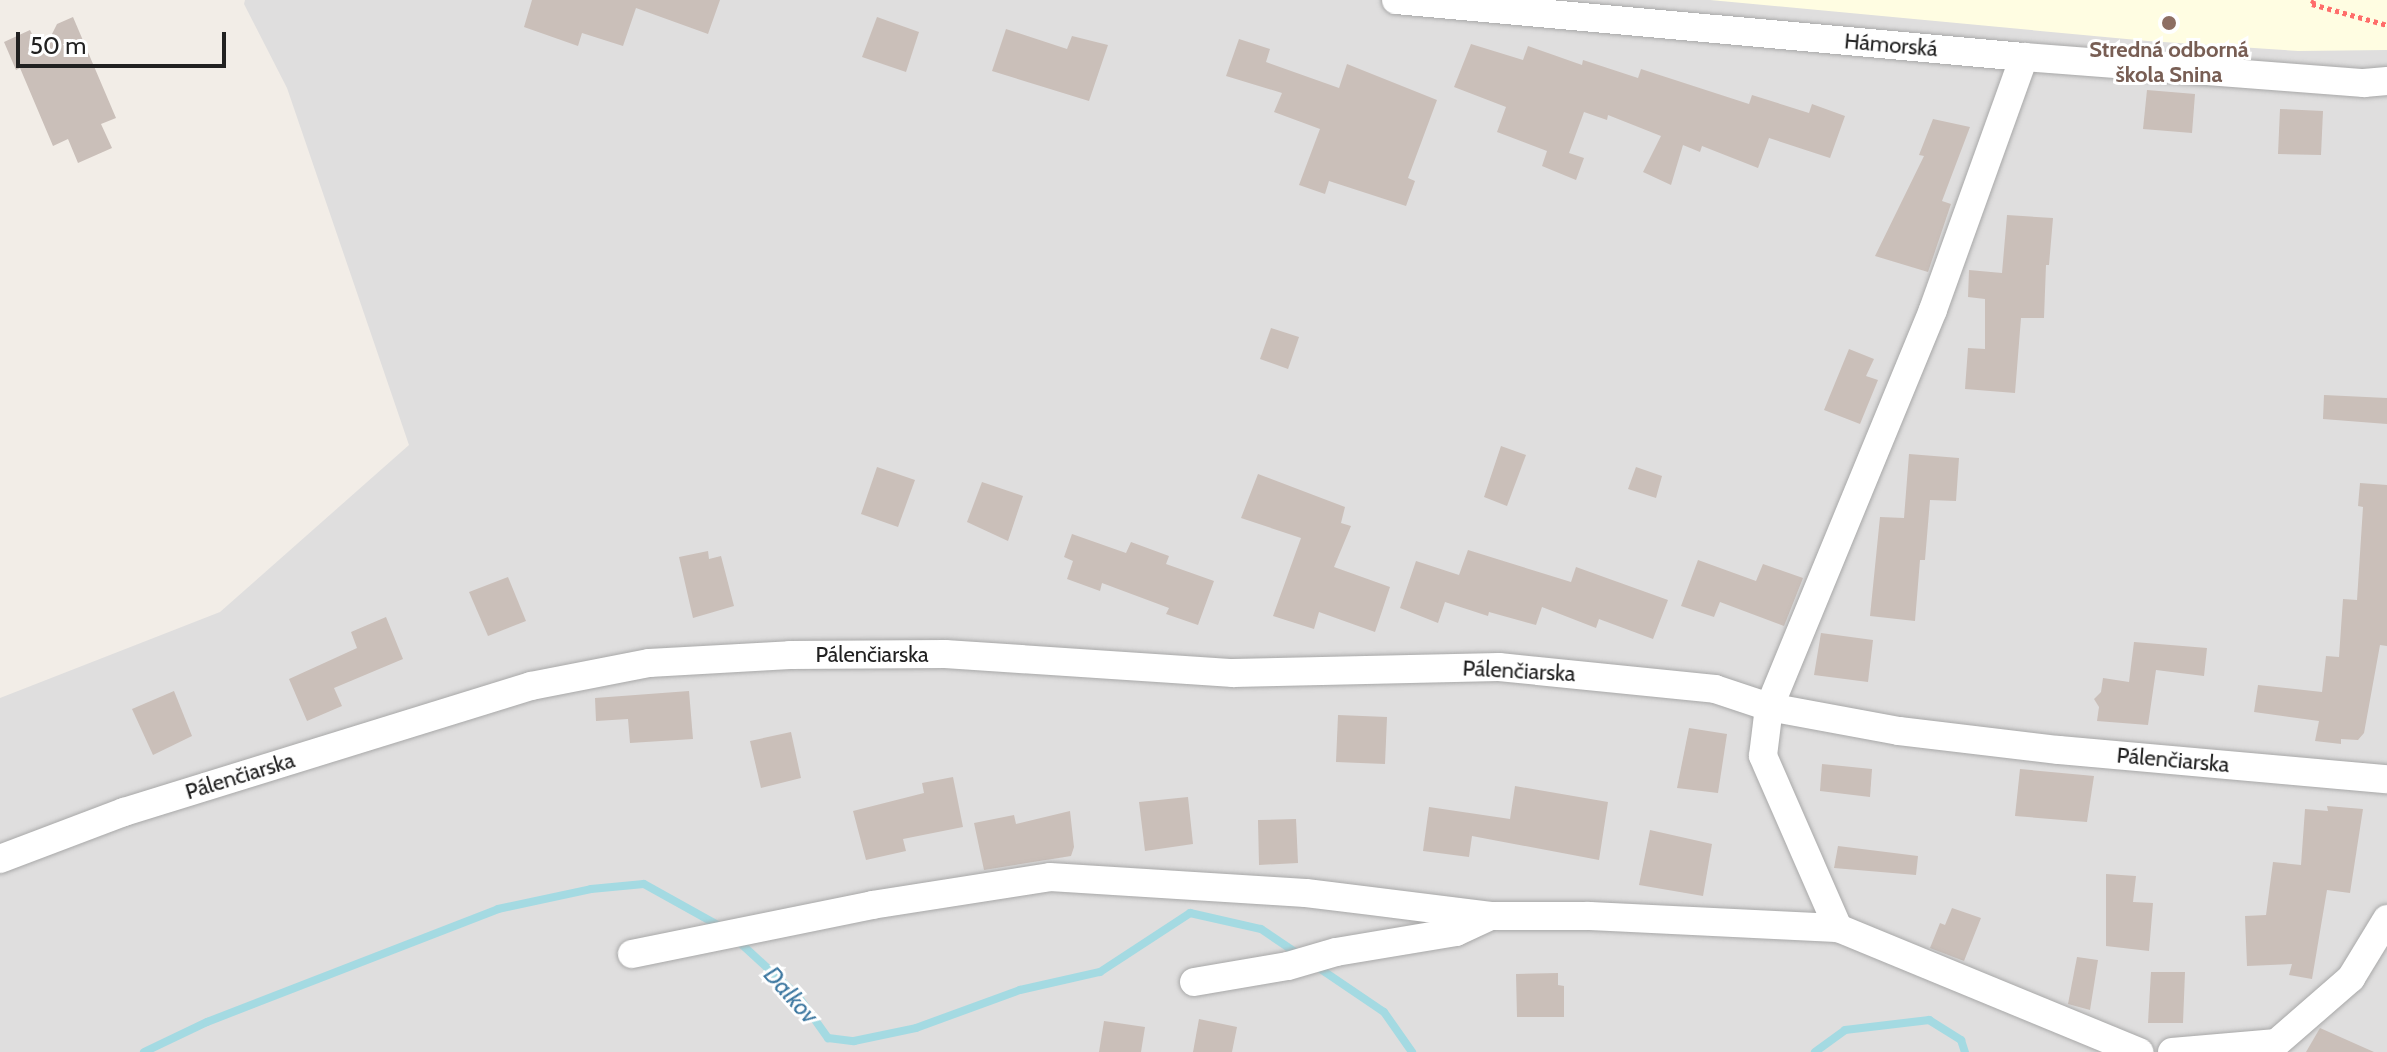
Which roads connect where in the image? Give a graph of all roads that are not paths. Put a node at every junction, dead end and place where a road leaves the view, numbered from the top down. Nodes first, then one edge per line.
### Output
1 (1396, 0) edge
2 (2024, 57) junction
3 (2387, 81) edge
4 (1769, 707) junction
5 (2387, 779) edge
6 (0, 859) edge
7 (1491, 916) junction
8 (2387, 919) edge
9 (1838, 928) junction
10 (632, 954) dead end
11 (1194, 982) dead end
12 (2270, 1047) edge
13 (2139, 1052) edge
14 (2172, 1052) edge

1 - 2 street, Hámorská
2 - 3 street, Hámorská
2 - 4 street
4 - 5 street, Pálenčiarska
4 - 6 street, Pálenčiarska
4 - 9 street
7 - 9 street
7 - 10 street
7 - 11 street
8 - 12 street
9 - 13 street
12 - 14 street

